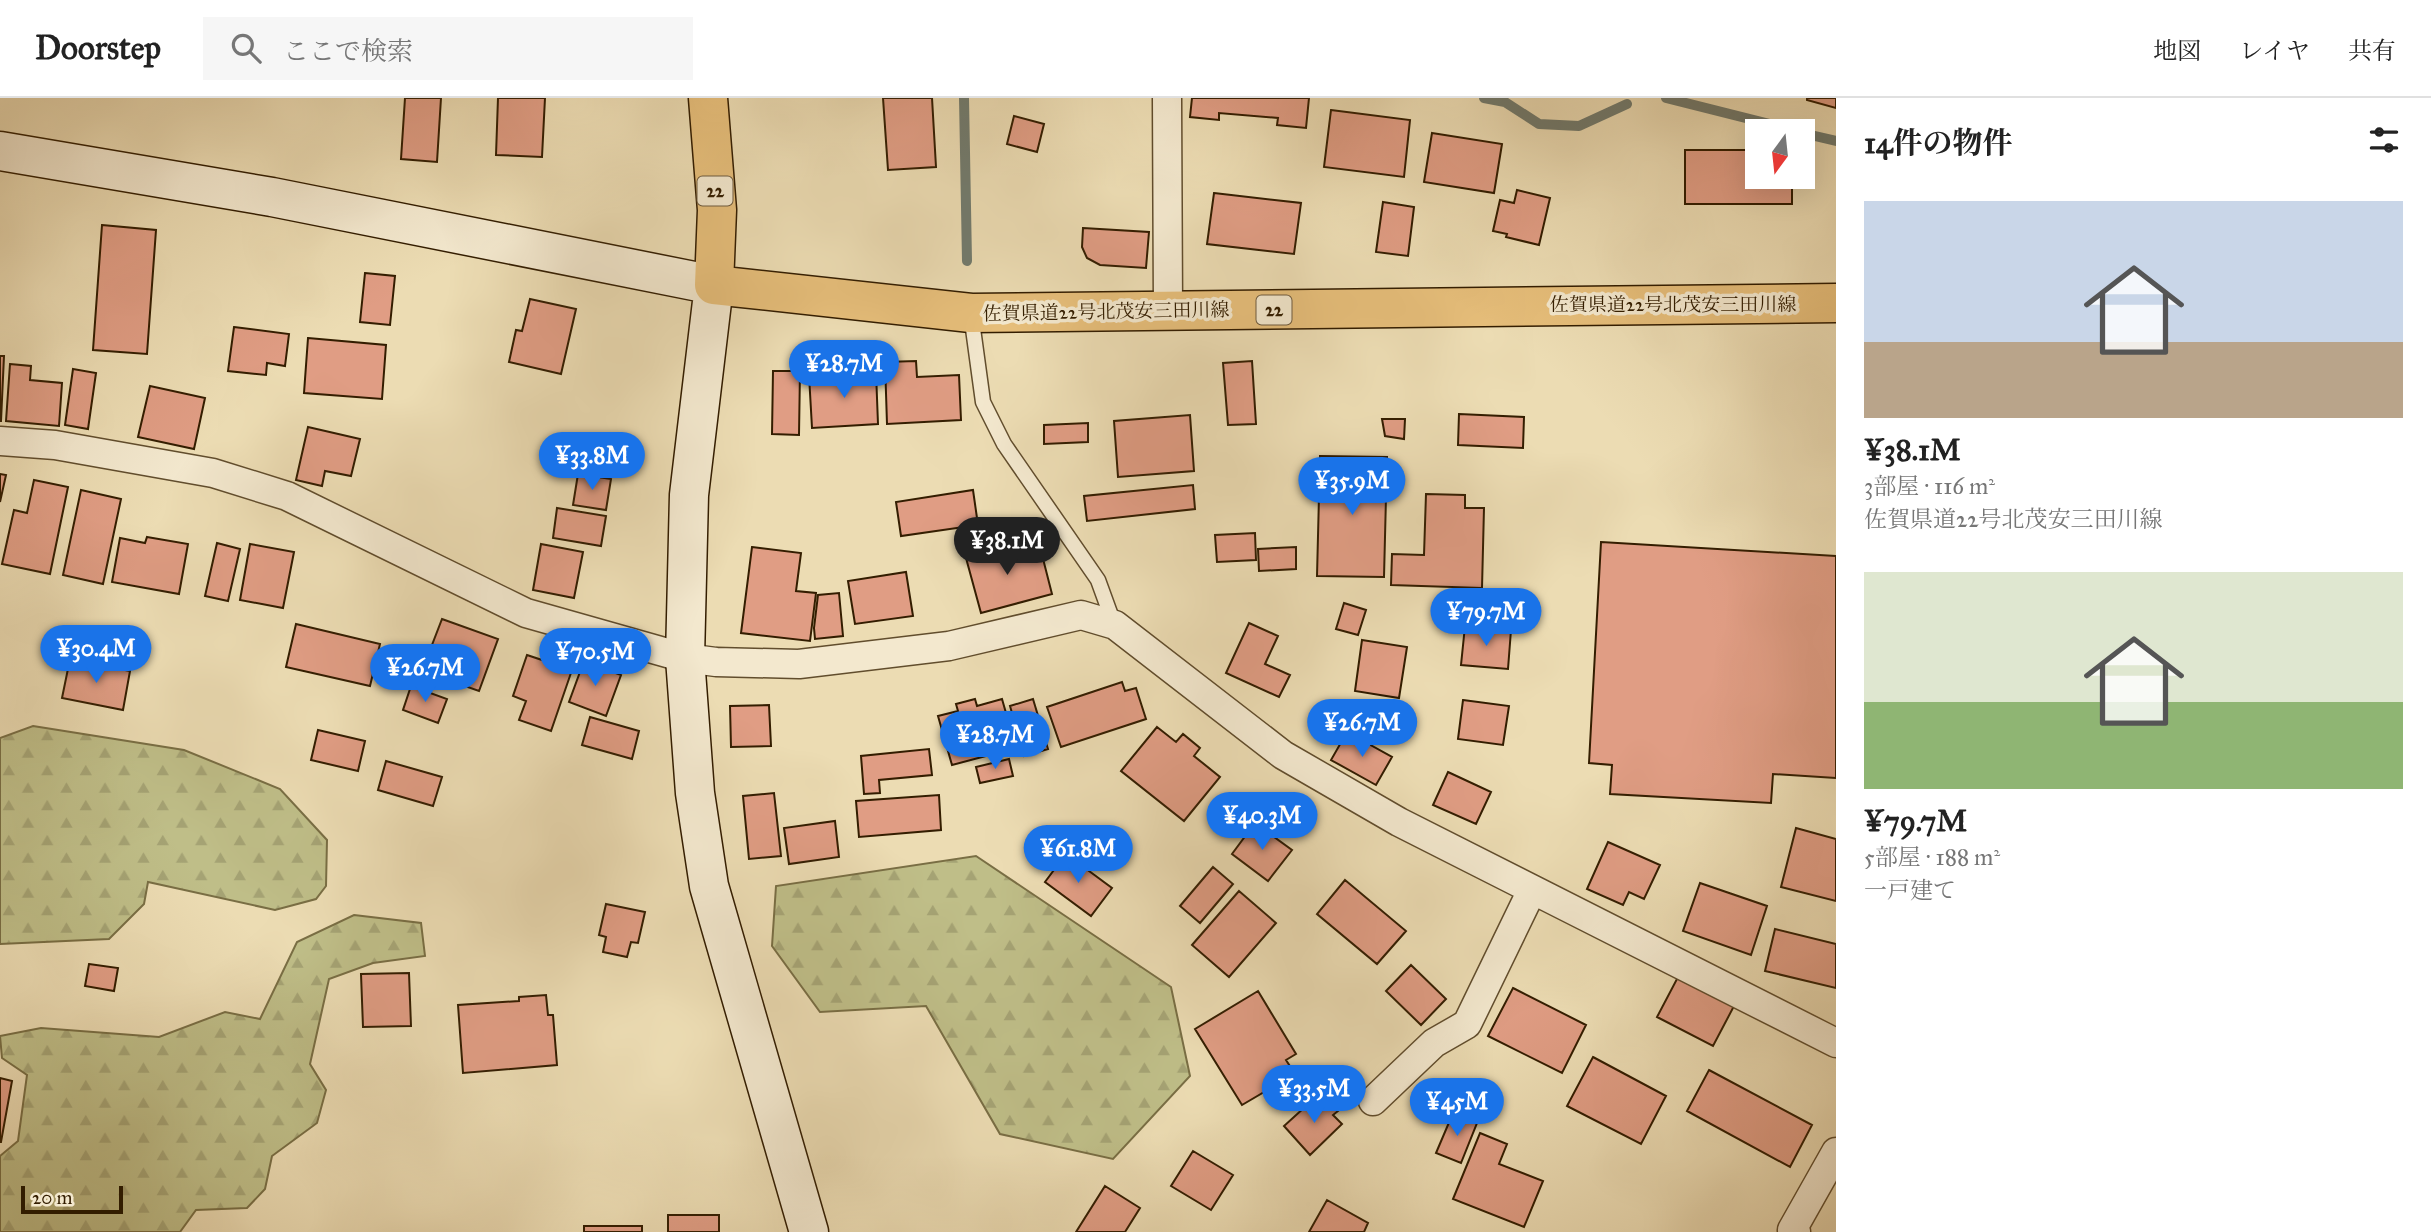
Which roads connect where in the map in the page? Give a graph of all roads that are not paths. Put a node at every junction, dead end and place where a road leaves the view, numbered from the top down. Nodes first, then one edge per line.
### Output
1 (708, 98) edge
2 (1167, 98) edge
3 (0, 150) edge
4 (714, 285) junction
5 (1836, 303) edge
6 (1168, 311) junction
7 (971, 313) junction
8 (0, 441) edge
9 (1115, 625) junction
10 (685, 658) junction
11 (1532, 890) junction
12 (1836, 1043) edge
13 (1373, 1101) dead end
14 (1836, 1152) edge
15 (809, 1232) edge
16 (1796, 1232) edge

1 - 4 main road, 22
2 - 6 street
3 - 4 street
4 - 7 main road, 佐賀県道22号北茂安三田川線 / 22
4 - 10 street
5 - 6 main road, 佐賀県道22号北茂安三田川線 / 22
6 - 7 main road, 佐賀県道22号北茂安三田川線 / 22
7 - 9 lane
8 - 10 street
9 - 10 street
9 - 11 street
10 - 15 street
11 - 12 street
11 - 13 street
14 - 16 street

